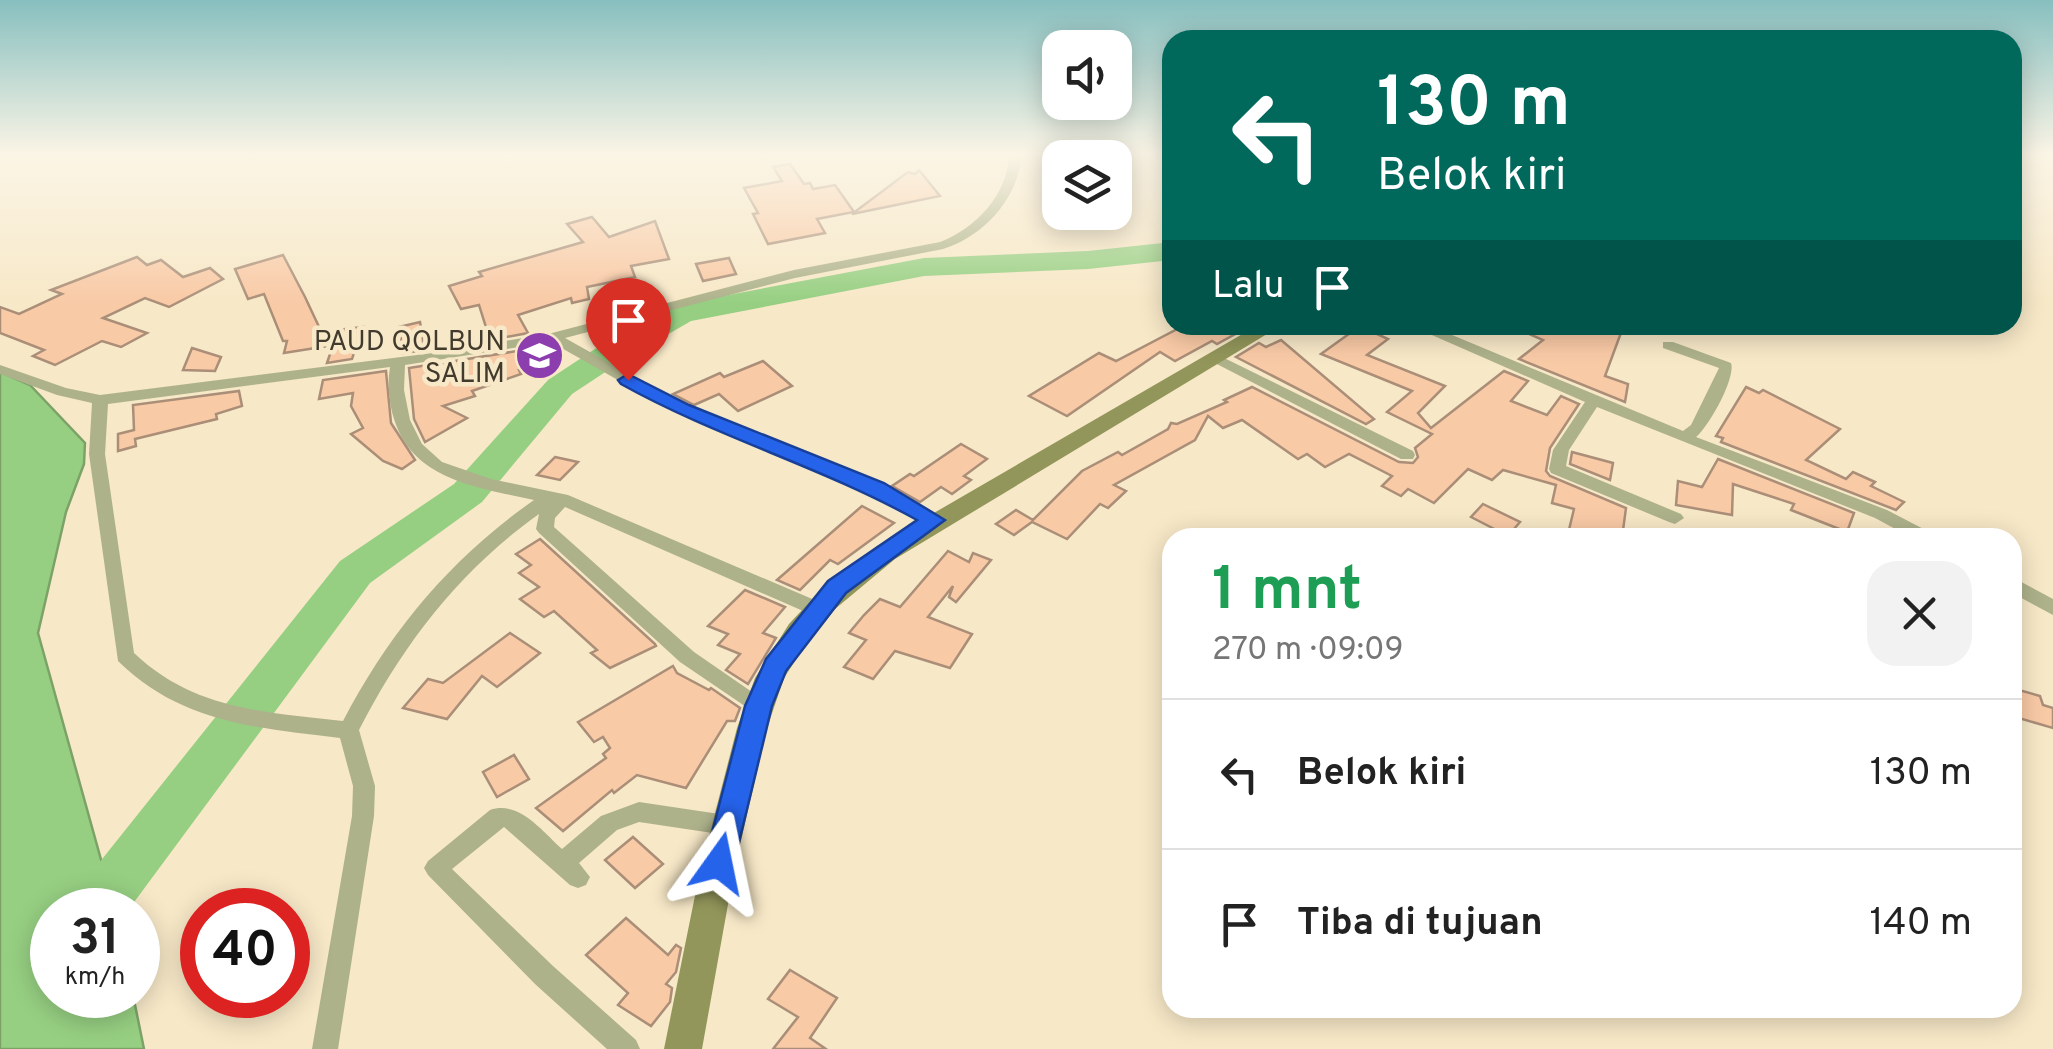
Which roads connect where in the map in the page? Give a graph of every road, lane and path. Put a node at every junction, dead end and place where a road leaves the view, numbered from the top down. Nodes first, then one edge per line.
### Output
1 (994, 205) edge
2 (1255, 335) edge
3 (1440, 335) edge
4 (554, 337) junction
5 (1668, 345) dead end
6 (1216, 358) junction
7 (398, 362) junction
8 (0, 369) edge
9 (100, 400) junction
10 (1593, 400) junction
11 (1684, 438) junction
12 (1407, 456) dead end
13 (556, 498) junction
14 (1675, 518) dead end
15 (934, 520) junction
16 (1908, 528) edge
17 (2022, 590) edge
18 (2053, 608) edge
19 (817, 609) junction
20 (758, 706) junction
21 (349, 730) junction
22 (726, 826) junction
23 (326, 1049) edge
24 (627, 1049) edge
25 (683, 1049) edge

1 - 4 street
2 - 6 street
3 - 10 street
4 - 7 street
4 - 15 street
5 - 11 street
6 - 12 street
6 - 15 street
7 - 9 street
7 - 13 street
8 - 9 street
9 - 21 street
10 - 11 street
10 - 14 street
11 - 16 street
13 - 19 street
13 - 20 street
13 - 21 street
15 - 19 street
17 - 18 street
19 - 20 street
20 - 22 street
21 - 23 street
22 - 24 street
22 - 25 street

